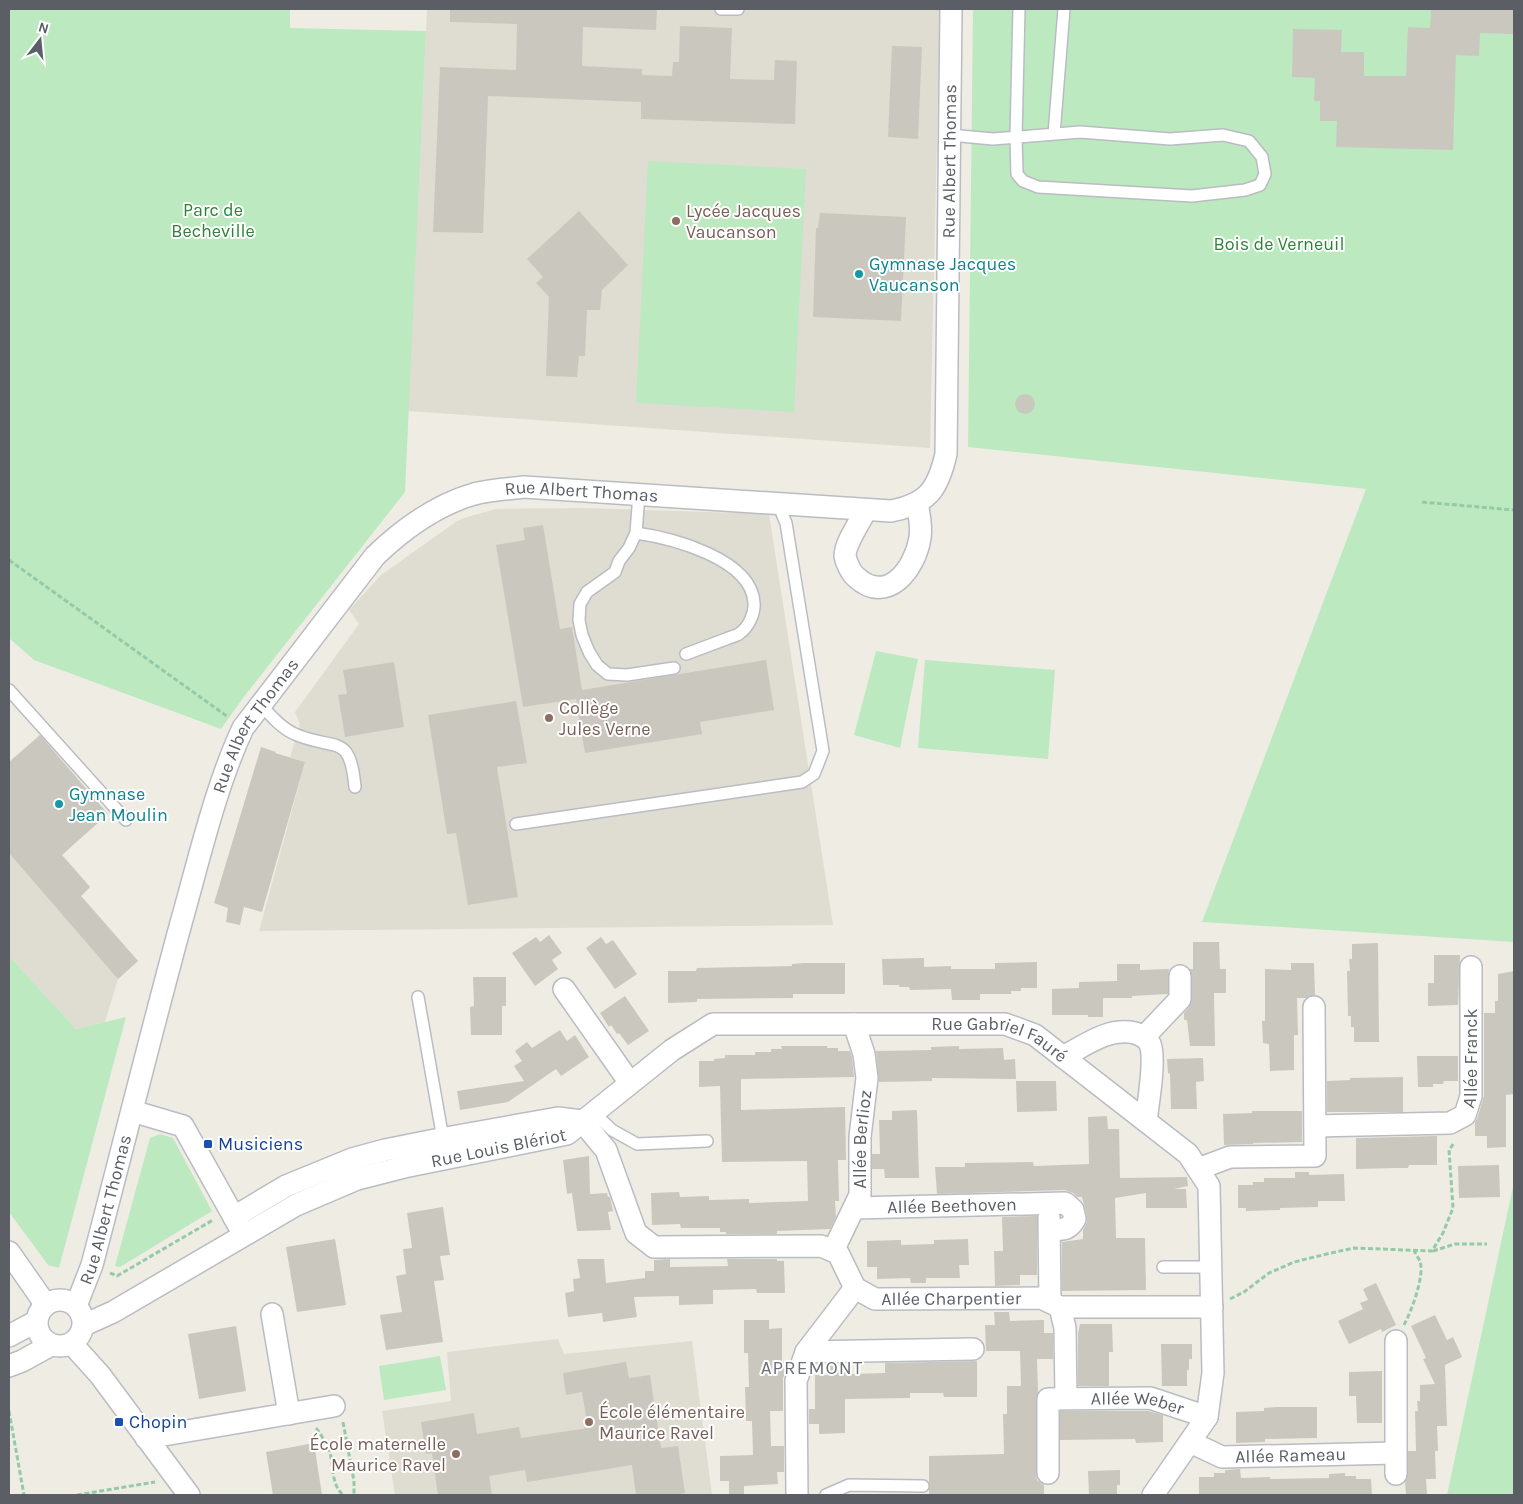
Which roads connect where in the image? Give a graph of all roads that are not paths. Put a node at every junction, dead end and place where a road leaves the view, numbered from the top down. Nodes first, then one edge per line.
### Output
1 (721, 9) edge
2 (738, 9) edge
3 (951, 9) edge
4 (1020, 9) edge
5 (1064, 9) edge
6 (1054, 134) junction
7 (950, 135) junction
8 (1016, 137) junction
9 (640, 494) junction
10 (917, 503) junction
11 (778, 504) junction
12 (866, 510) junction
13 (636, 533) junction
14 (686, 654) dead end
15 (674, 668) dead end
16 (9, 690) edge
17 (261, 705) junction
18 (355, 787) dead end
19 (126, 820) dead end
20 (516, 824) dead end
21 (1470, 967) dead end
22 (1180, 976) dead end
23 (564, 989) dead end
24 (418, 997) dead end
25 (1314, 1007) dead end
26 (854, 1024) junction
27 (1144, 1037) junction
28 (1063, 1057) junction
29 (630, 1083) junction
30 (132, 1112) junction
31 (587, 1117) junction
32 (1146, 1122) junction
33 (1315, 1126) junction
34 (442, 1139) junction
35 (707, 1141) dead end
36 (1198, 1169) junction
37 (854, 1208) junction
38 (234, 1216) junction
39 (245, 1235) junction
40 (833, 1251) junction
41 (9, 1252) edge
42 (1163, 1267) dead end
43 (1211, 1267) junction
44 (855, 1288) junction
45 (1055, 1305) junction
46 (1212, 1308) junction
47 (41, 1313) junction
48 (272, 1314) dead end
49 (80, 1316) junction
50 (9, 1336) edge
51 (1396, 1341) road end
52 (61, 1344) junction
53 (973, 1349) dead end
54 (806, 1352) junction
55 (9, 1366) edge
56 (1066, 1398) junction
57 (338, 1412) road end
58 (297, 1413) junction
59 (1207, 1417) junction
60 (146, 1438) junction
61 (1190, 1442) junction
62 (1048, 1473) dead end
63 (923, 1486) dead end
64 (189, 1495) edge
65 (797, 1495) edge
66 (826, 1495) edge
67 (1153, 1495) edge

1 - 2 lane
3 - 7 street, Rue Albert Thomas
4 - 8 lane
5 - 6 lane
6 - 8 lane
6 - 8 lane
7 - 8 lane
7 - 10 street, Rue Albert Thomas
9 - 11 street, Rue Albert Thomas
9 - 13 lane
9 - 17 street, Rue Albert Thomas
10 - 12 street, Rue Albert Thomas
10 - 12 street
11 - 12 street, Rue Albert Thomas
11 - 20 lane
13 - 14 lane
13 - 15 lane
16 - 19 lane
17 - 18 lane
17 - 30 street, Rue Albert Thomas
21 - 33 street, Allée Franck
22 - 27 street
23 - 29 street
24 - 34 lane
25 - 33 street
26 - 28 street, Rue Gabriel Fauré
26 - 29 street, Rue Gabriel Fauré
26 - 37 street, Allée Berlioz
27 - 28 street
27 - 32 street
28 - 32 street, Rue Gabriel Fauré
29 - 31 street, Rue Gabriel Fauré
30 - 38 street, Rue Albert Thomas
30 - 49 street, Rue Albert Thomas
31 - 34 street, Rue Louis Blériot
31 - 35 lane
31 - 39 street, Rue Louis Blériot
31 - 40 street
32 - 36 street, Rue Gabriel Fauré
33 - 36 street
34 - 38 street, Rue Louis Blériot
36 - 43 street, Rue Gabriel Fauré
37 - 40 street, Allée Berlioz
37 - 45 street, Allée Beethoven
38 - 39 street, Rue Albert Thomas
39 - 49 street, Rue Louis Blériot
40 - 44 street
41 - 47 street
42 - 43 lane
43 - 46 street, Rue Gabriel Fauré
44 - 45 street, Allée Charpentier
44 - 54 street
45 - 46 street, Allée Charpentier
45 - 56 street, Allée Weber
46 - 59 street, Rue Gabriel Fauré
47 - 49 street
47 - 50 street
47 - 52 street
48 - 58 street
49 - 52 street
51 - 61 street, Allée Rameau
52 - 55 street
52 - 60 street
53 - 54 street
54 - 65 street
56 - 59 street, Allée Weber
56 - 62 street, Allée Weber
57 - 58 street
58 - 60 street
59 - 61 street
60 - 64 street
61 - 67 street
63 - 66 lane

